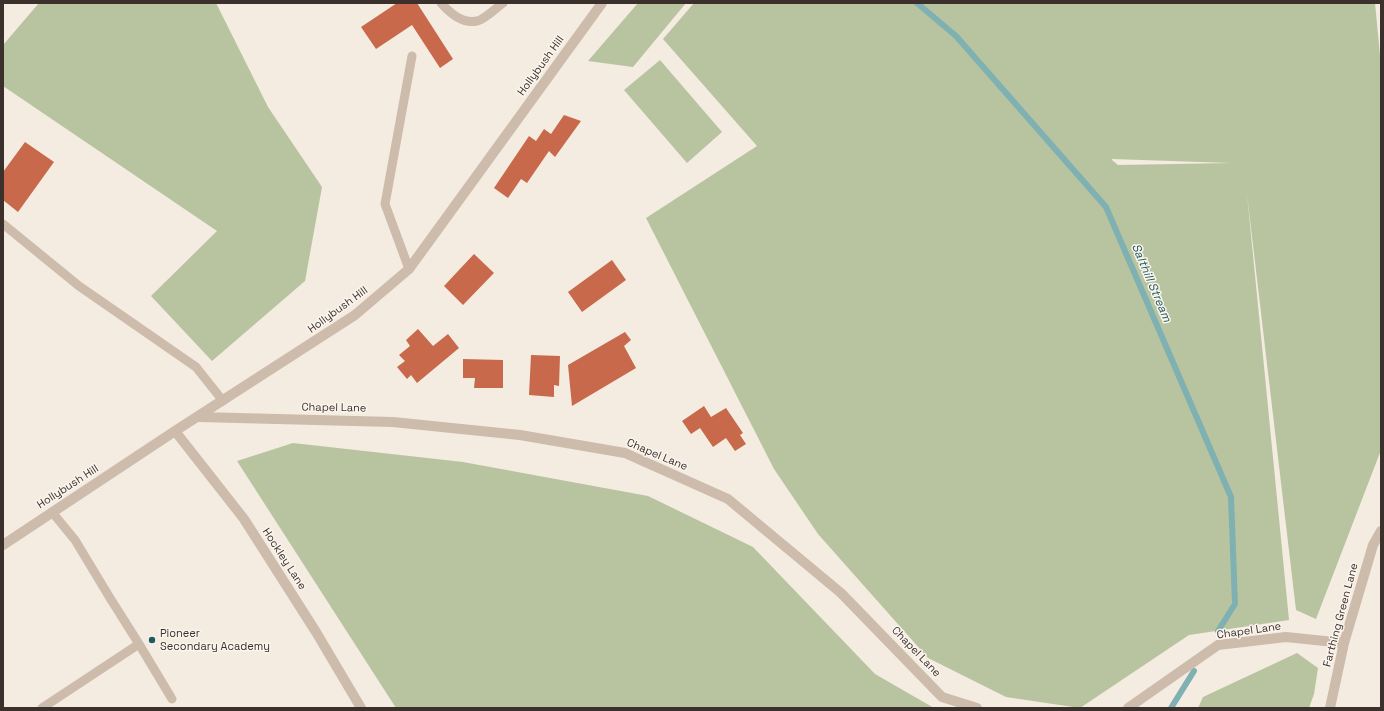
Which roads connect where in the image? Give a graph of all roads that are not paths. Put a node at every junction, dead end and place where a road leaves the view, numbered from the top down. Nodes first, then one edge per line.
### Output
1 (441, 3) edge
2 (503, 3) edge
3 (602, 3) edge
4 (412, 56) dead end
5 (3, 224) edge
6 (409, 269) junction
7 (223, 401) junction
8 (198, 417) junction
9 (175, 431) junction
10 (52, 512) junction
11 (1381, 531) edge
12 (3, 545) edge
13 (1344, 643) junction
14 (140, 644) junction
15 (172, 699) dead end
16 (42, 708) edge
17 (361, 708) edge
18 (977, 708) edge
19 (1128, 708) edge
20 (1330, 708) edge

1 - 2 lane
3 - 6 street, Hollybush Hill
4 - 6 lane
5 - 7 lane
6 - 7 street, Hollybush Hill
7 - 8 street, Hollybush Hill
8 - 9 street, Hollybush Hill
8 - 18 street, Chapel Lane
9 - 10 street, Hollybush Hill
9 - 17 street, Hockley Lane
10 - 12 street, Hollybush Hill
10 - 14 lane
11 - 13 street, Farthing Green Lane
13 - 19 street, Chapel Lane
13 - 20 street, Farthing Green Lane
14 - 15 lane
14 - 16 lane

